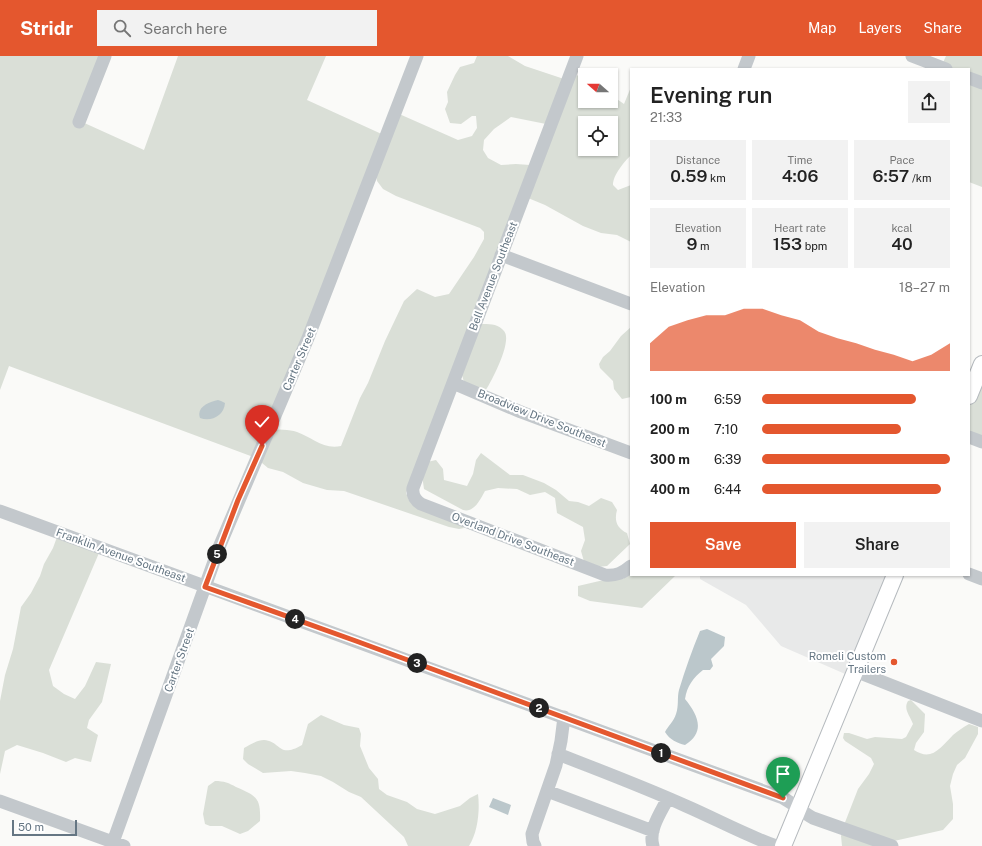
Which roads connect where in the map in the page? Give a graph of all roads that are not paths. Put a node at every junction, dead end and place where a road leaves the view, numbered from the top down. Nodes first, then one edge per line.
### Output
1 (105, 56) edge
2 (417, 56) edge
3 (577, 56) edge
4 (749, 56) edge
5 (912, 56) edge
6 (744, 68) edge
7 (943, 68) edge
8 (970, 78) edge
9 (982, 83) edge
10 (79, 122) dead end
11 (501, 254) junction
12 (630, 304) edge
13 (982, 364) edge
14 (453, 383) junction
15 (970, 394) edge
16 (970, 437) edge
17 (982, 442) edge
18 (630, 453) edge
19 (414, 497) joint
20 (0, 511) edge
21 (630, 567) edge
22 (970, 574) edge
23 (895, 576) edge
24 (982, 579) edge
25 (205, 587) junction
26 (855, 671) junction
27 (564, 717) junction
28 (982, 721) edge
29 (558, 754) junction
30 (547, 791) junction
31 (668, 798) junction
32 (0, 801) edge
33 (798, 808) junction
34 (653, 831) junction
35 (752, 842) edge
36 (119, 844) edge
37 (535, 846) edge
38 (653, 846) edge
39 (776, 846) edge
40 (783, 846) edge
41 (892, 846) edge

1 - 10 street
2 - 25 street, Carter Street
3 - 11 street, Bell Avenue Southeast
4 - 6 street
5 - 7 street
8 - 9 street
11 - 12 street
11 - 14 street, Bell Avenue Southeast
13 - 15 main road
14 - 18 street, Broadview Drive Southeast
14 - 19 street, Bell Avenue Southeast
16 - 17 street
19 - 21 street, Overland Drive Southeast
20 - 25 street, Franklin Avenue Southeast
22 - 24 street
23 - 26 main road
25 - 27 street, Franklin Avenue Southeast
25 - 36 street, Carter Street
26 - 28 street
26 - 33 main road
27 - 29 street
27 - 33 street, Franklin Avenue Southeast
29 - 30 street
29 - 31 street
30 - 34 street
30 - 37 street
31 - 34 street
31 - 35 street
32 - 36 street
33 - 40 main road
33 - 41 street, Franklin Avenue Southeast
34 - 38 street
35 - 39 street

